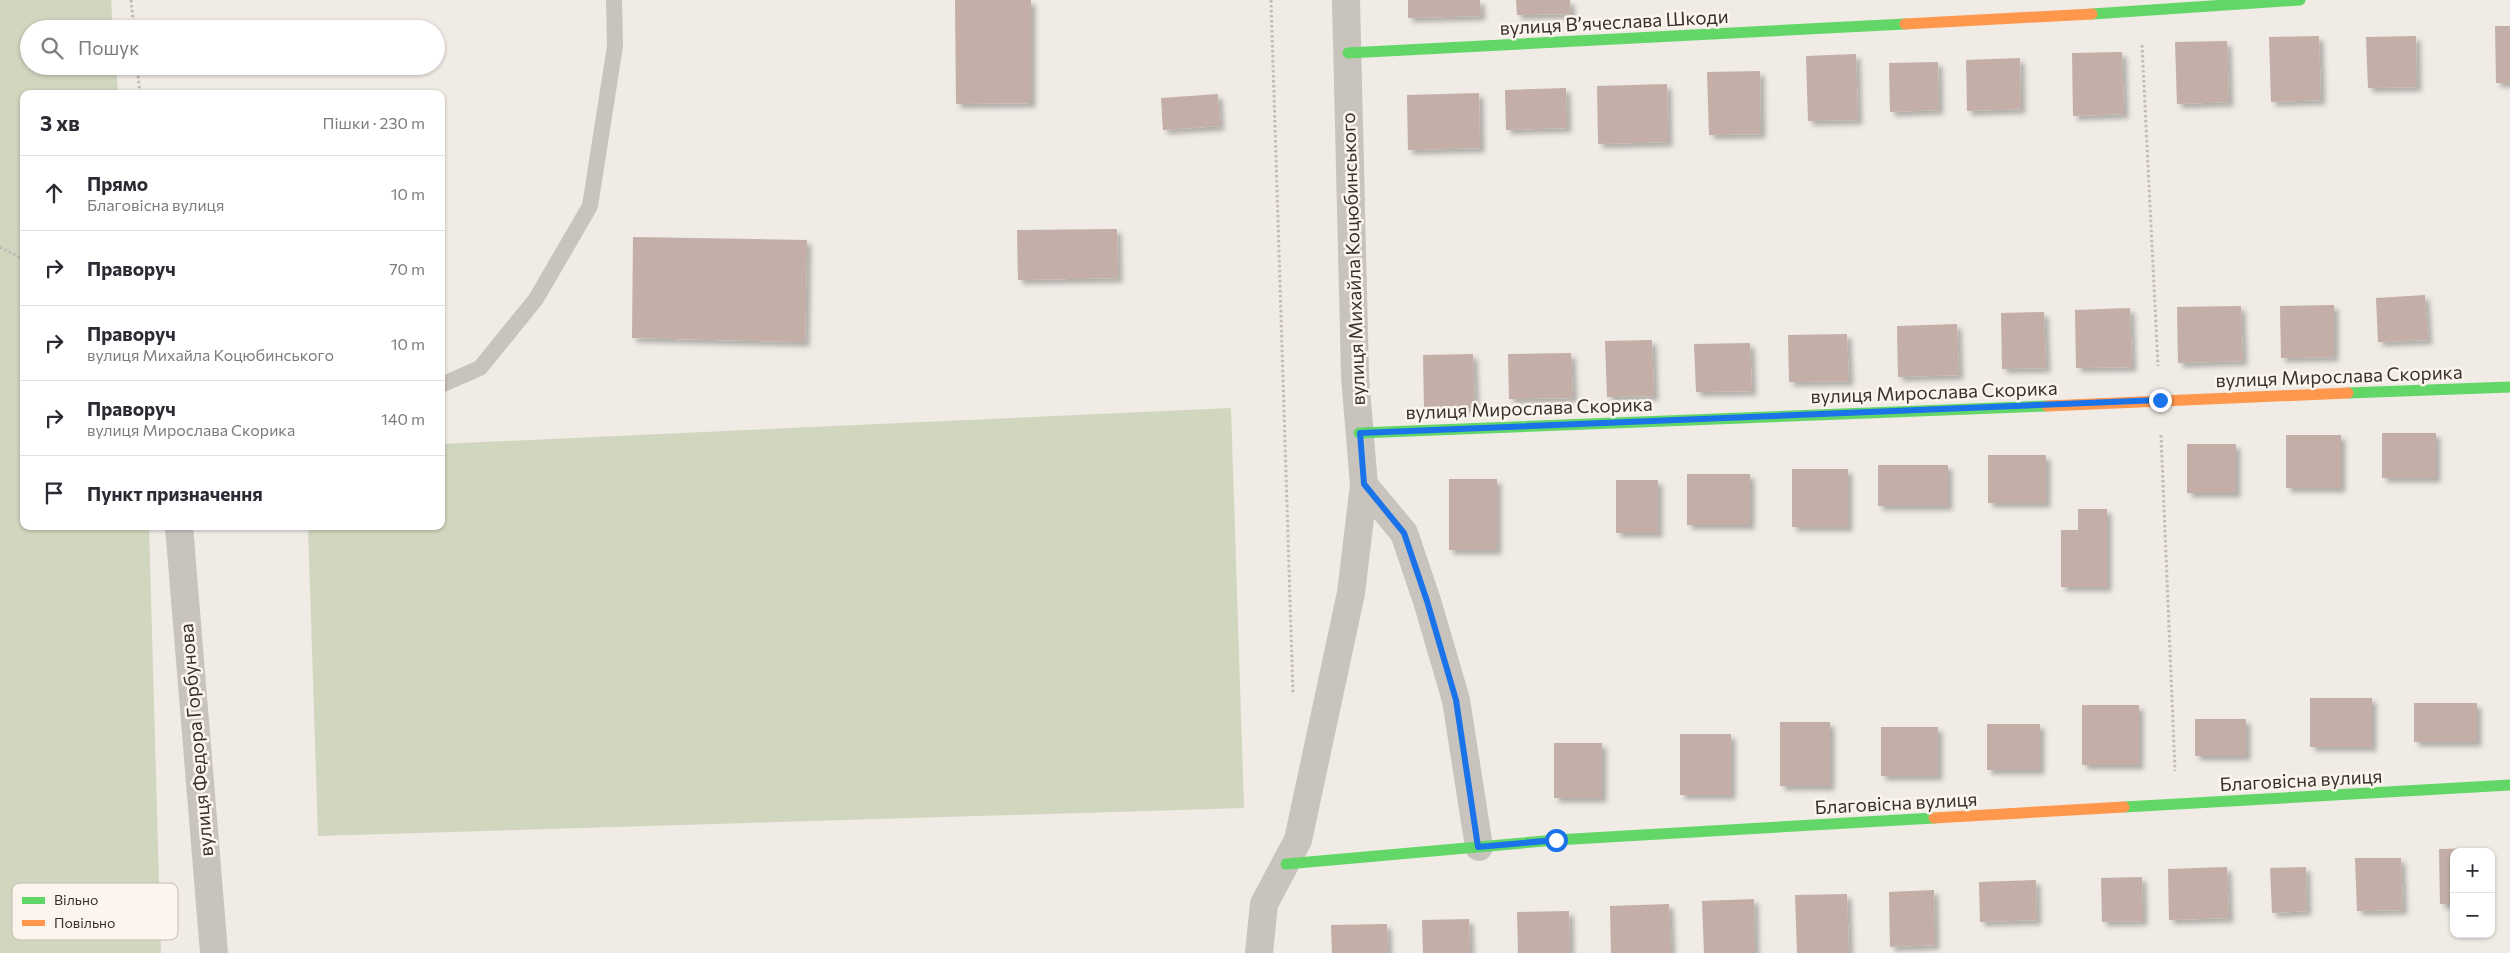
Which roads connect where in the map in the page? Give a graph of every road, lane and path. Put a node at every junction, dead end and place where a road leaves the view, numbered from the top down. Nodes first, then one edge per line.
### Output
1 (131, 0) edge
2 (614, 0) edge
3 (1272, 0) edge
4 (1346, 0) edge
5 (2300, 0) edge
6 (133, 20) edge
7 (1348, 53) junction
8 (138, 75) edge
9 (140, 90) edge
10 (0, 247) edge
11 (20, 258) edge
12 (445, 384) edge
13 (2510, 386) edge
14 (1360, 433) junction
15 (1364, 484) junction
16 (179, 530) edge
17 (1293, 700) dead end
18 (2510, 785) edge
19 (1478, 847) junction
20 (1286, 864) junction
21 (214, 953) edge
22 (1259, 953) edge

1 - 6 path
2 - 12 lane
3 - 17 path
4 - 7 street, вулиця Михайла Коцюбинського
5 - 7 street, вулиця Вʼячеслава Шкоди
7 - 14 street, вулиця Михайла Коцюбинського
8 - 9 path
10 - 11 path
13 - 14 street, вулиця Мирослава Скорика
14 - 15 street, вулиця Михайла Коцюбинського
15 - 19 street
15 - 20 street, вулиця Михайла Коцюбинського
16 - 21 street, вулиця Федора Горбунова
18 - 19 street, Благовісна вулиця
19 - 20 street, Благовісна вулиця
20 - 22 street, вулиця Михайла Коцюбинського

